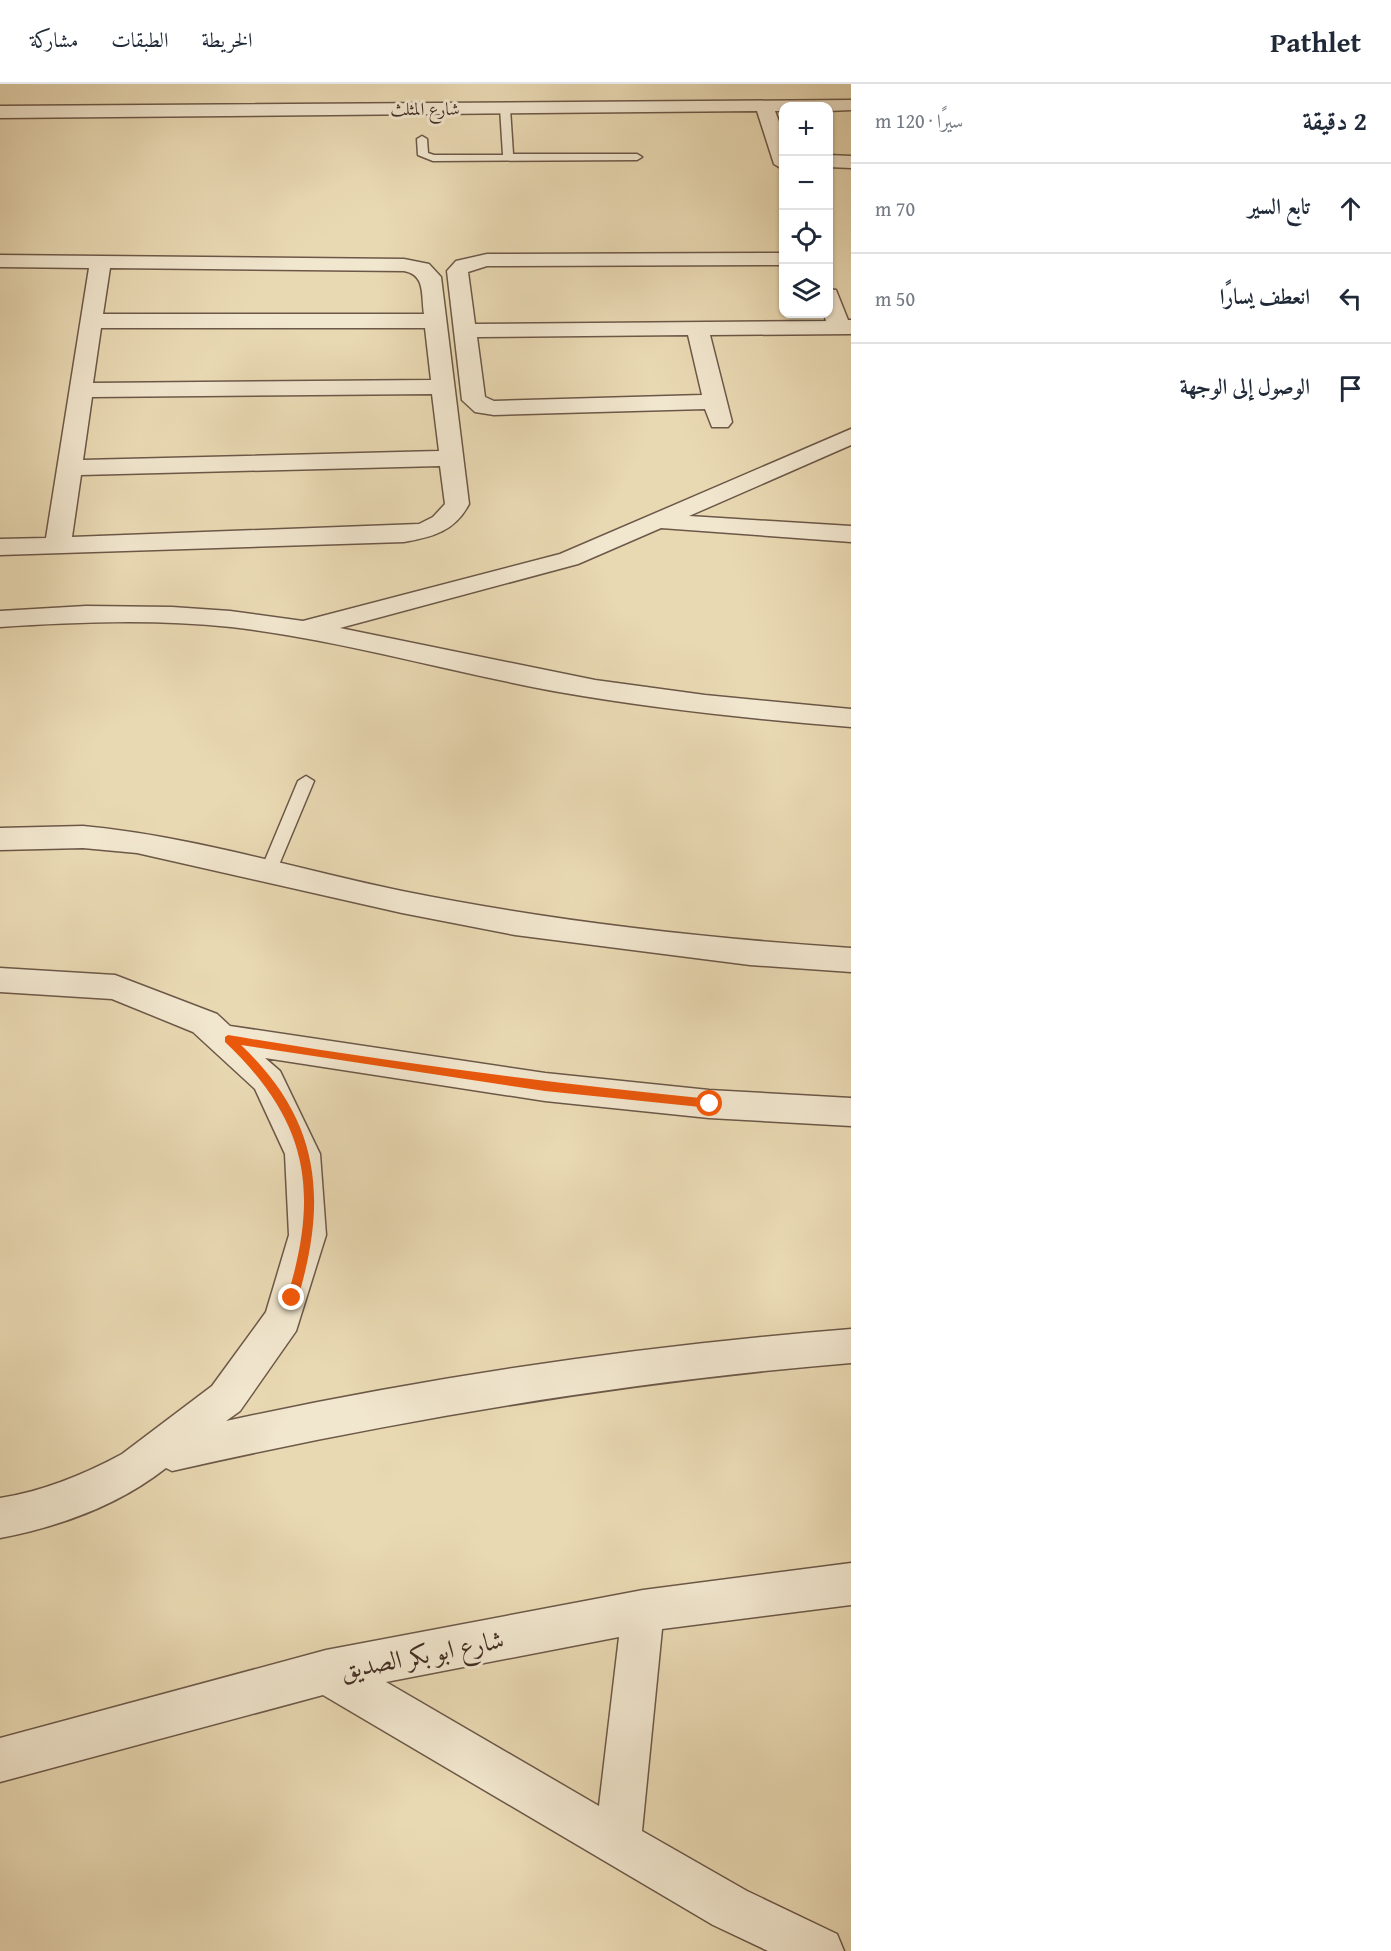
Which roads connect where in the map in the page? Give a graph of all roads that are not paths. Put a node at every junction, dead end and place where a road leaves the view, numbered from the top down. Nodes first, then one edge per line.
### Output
1 (763, 93) junction
2 (851, 105) edge
3 (505, 108) junction
4 (0, 112) edge
5 (422, 139) dead end
6 (781, 156) edge
7 (637, 157) dead end
8 (508, 158) junction
9 (833, 161) edge
10 (851, 162) edge
11 (779, 259) edge
12 (0, 261) edge
13 (100, 262) junction
14 (833, 304) edge
15 (91, 321) junction
16 (435, 321) junction
17 (845, 327) edge
18 (697, 328) junction
19 (465, 331) junction
20 (443, 387) junction
21 (81, 390) junction
22 (851, 436) edge
23 (452, 458) junction
24 (69, 468) junction
25 (659, 520) junction
26 (851, 534) edge
27 (58, 545) junction
28 (0, 547) edge
29 (0, 620) edge
30 (302, 630) junction
31 (851, 718) edge
32 (306, 781) dead end
33 (0, 839) edge
34 (268, 872) junction
35 (851, 960) edge
36 (0, 980) edge
37 (228, 1039) junction
38 (851, 1112) edge
39 (851, 1346) edge
40 (159, 1455) junction
41 (0, 1518) edge
42 (851, 1584) edge
43 (643, 1611) junction
44 (326, 1672) junction
45 (0, 1760) edge
46 (618, 1842) junction
47 (820, 1951) edge

1 - 2 street, شارع المثلث
1 - 3 street, شارع المثلث
1 - 6 street
3 - 4 street, شارع المثلث
3 - 8 lane
5 - 8 lane
7 - 8 lane
9 - 10 street
11 - 19 street
12 - 13 street
13 - 15 street
13 - 16 street
14 - 17 street
15 - 16 street
15 - 21 street
16 - 20 street
17 - 18 street
18 - 19 street
18 - 19 street
20 - 21 street
20 - 23 street
21 - 24 street
22 - 25 street
23 - 24 street
23 - 27 street
24 - 27 street
25 - 26 street
25 - 30 street
27 - 28 street
29 - 30 street
30 - 31 street
32 - 34 lane
33 - 34 street
34 - 35 street
36 - 37 street
37 - 38 street
37 - 40 street
39 - 40 street
40 - 41 street
42 - 43 street, شارع ابو بكر الصديق
43 - 44 street, شارع ابو بكر الصديق
43 - 46 street
44 - 45 street, شارع ابو بكر الصديق
44 - 46 street
46 - 47 street

